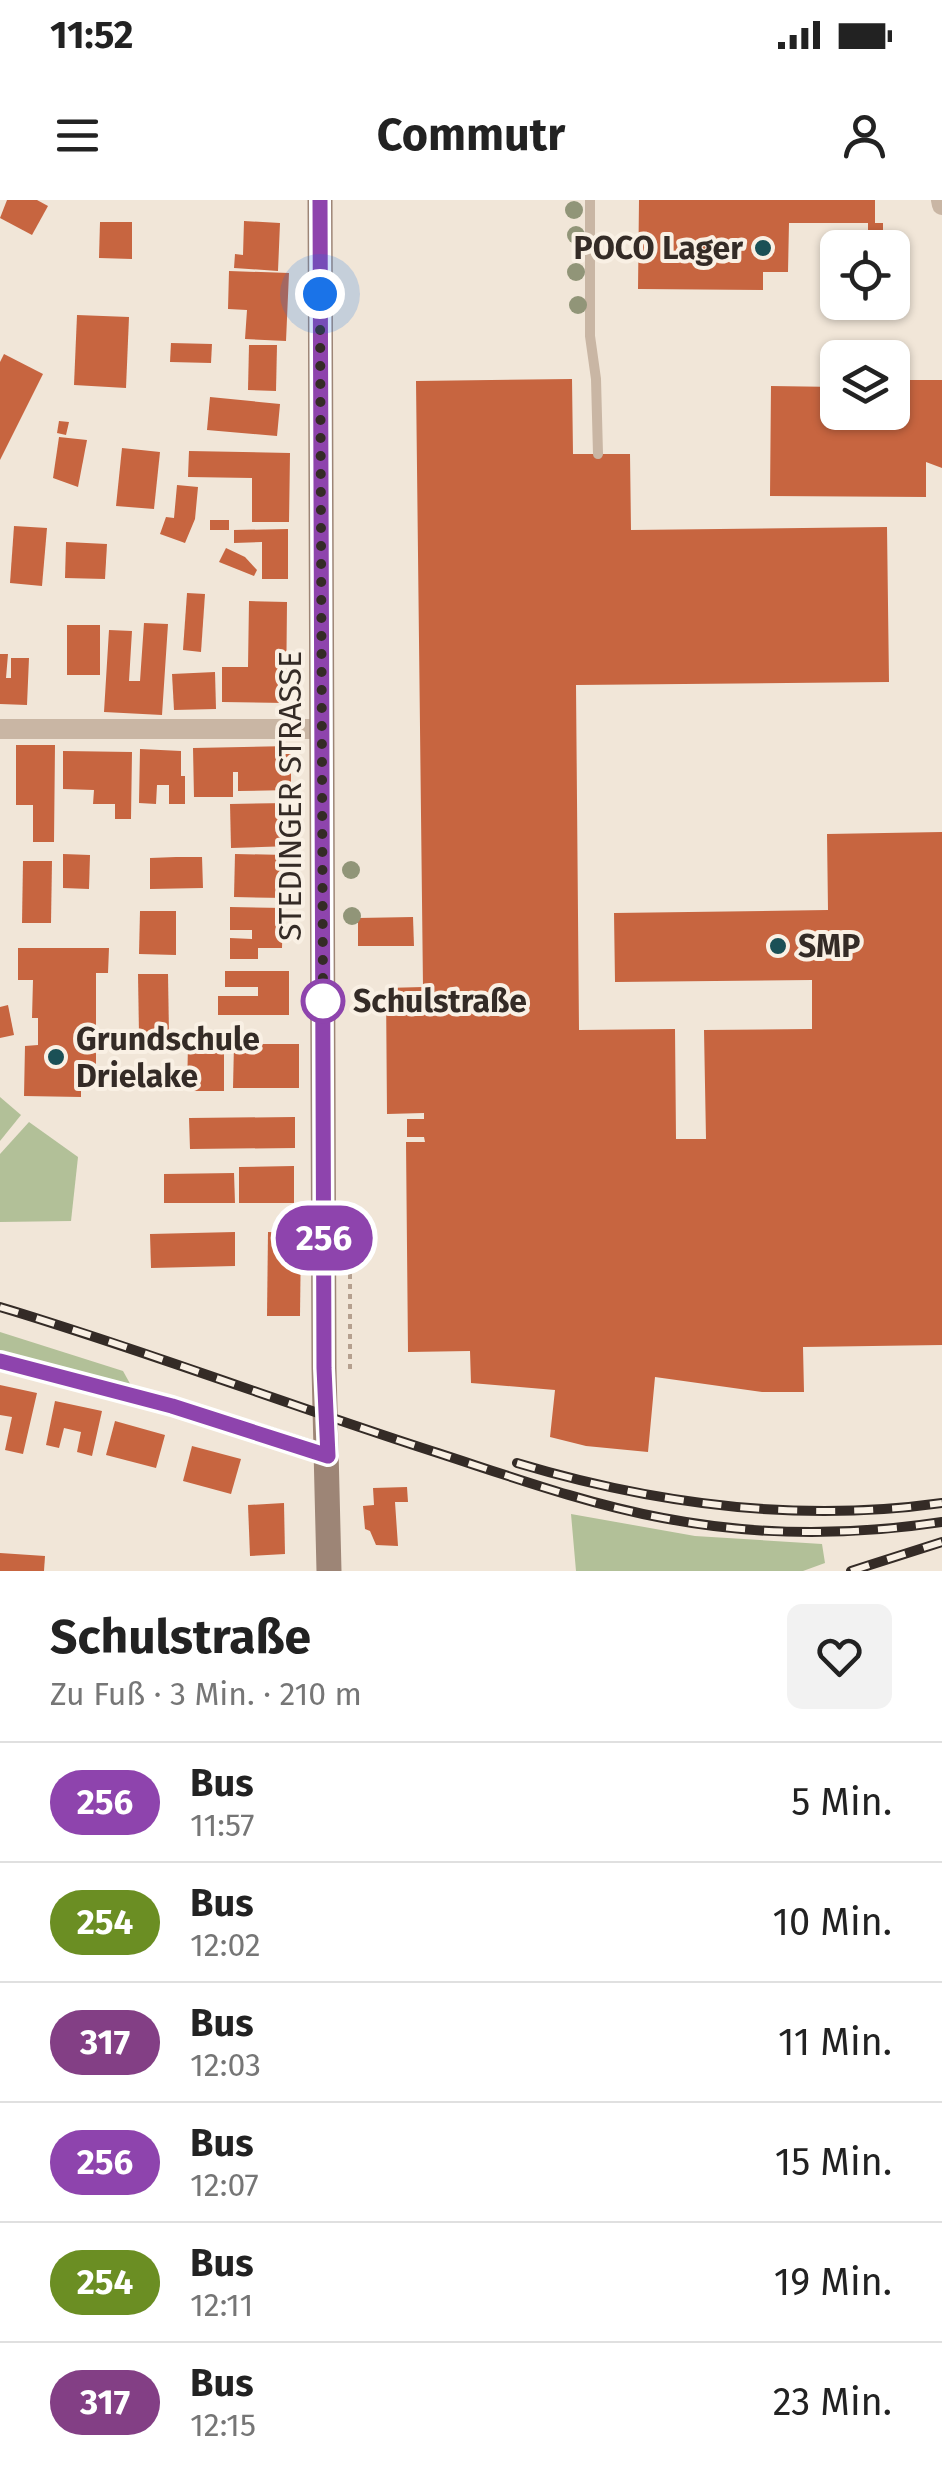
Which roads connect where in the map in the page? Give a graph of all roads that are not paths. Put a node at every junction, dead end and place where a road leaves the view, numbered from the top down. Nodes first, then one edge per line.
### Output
1 (320, 200) edge
2 (590, 200) edge
3 (598, 454) dead end
4 (0, 729) edge
5 (321, 729) junction
6 (0, 1361) edge
7 (328, 1456) junction
8 (329, 1571) edge

1 - 5 main road, STEDINGER STRASSE
2 - 3 lane
4 - 5 street
5 - 7 main road, STEDINGER STRASSE
6 - 7 street
7 - 8 main road, STEDINGER STRASSE

